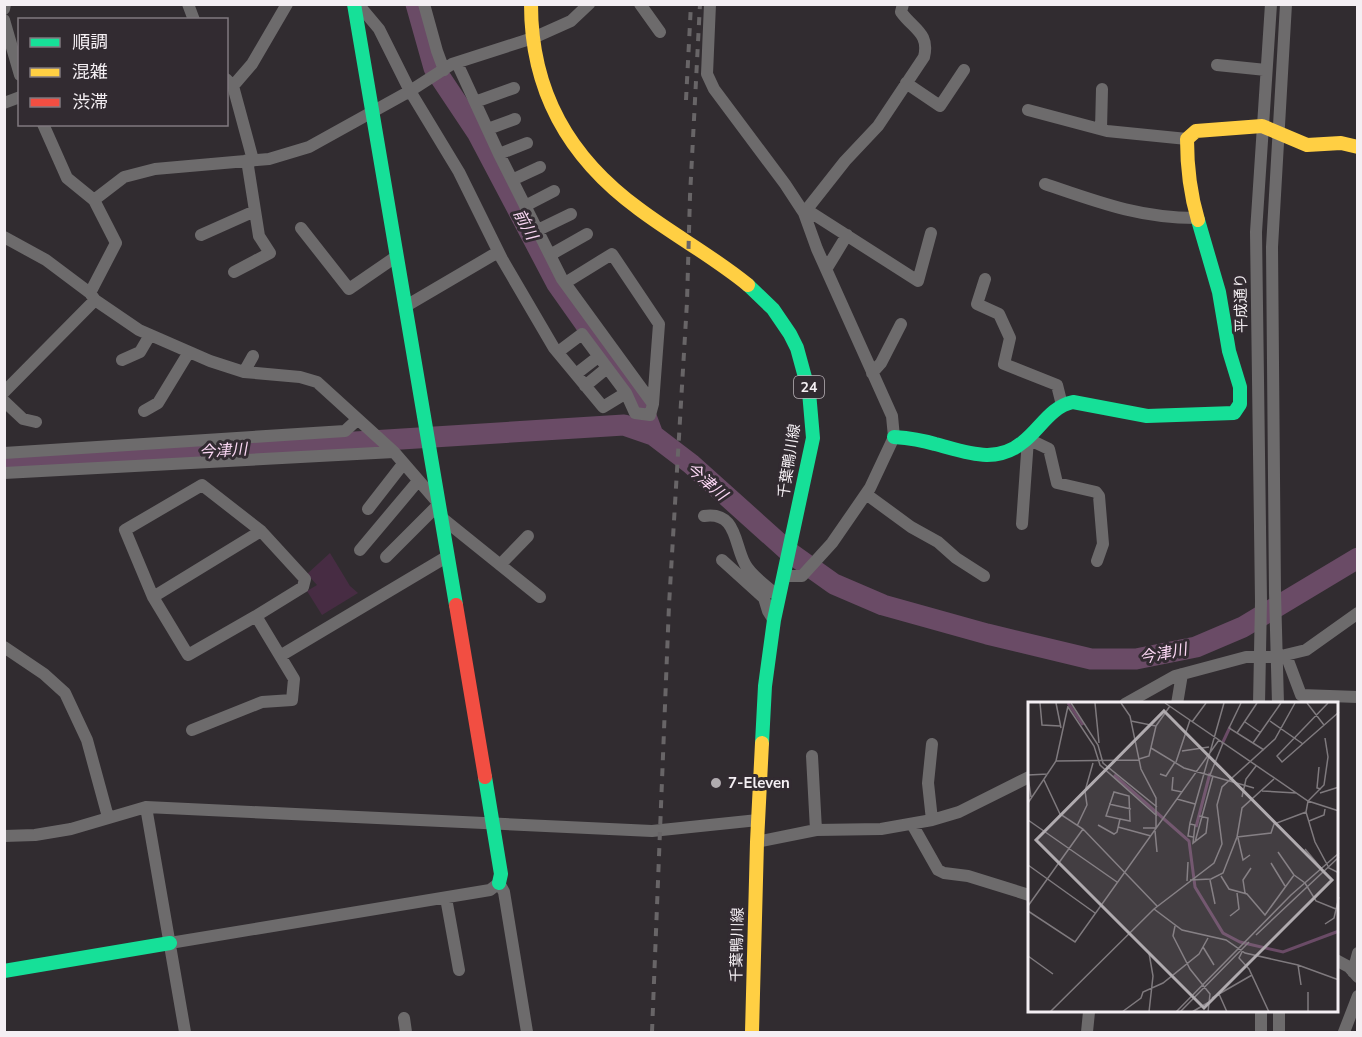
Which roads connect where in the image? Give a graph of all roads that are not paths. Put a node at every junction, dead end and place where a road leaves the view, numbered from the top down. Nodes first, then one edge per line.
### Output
1 (5, 4) edge
2 (287, 4) edge
3 (356, 4) edge
4 (424, 4) edge
5 (531, 4) edge
6 (589, 4) edge
7 (640, 4) edge
8 (710, 4) edge
9 (903, 4) edge
10 (1270, 4) edge
11 (1286, 4) edge
12 (4, 9) edge
13 (4, 20) edge
14 (660, 32) dead end
15 (533, 38) junction
16 (457, 63) junction
17 (1217, 65) dead end
18 (18, 68) edge
19 (444, 70) junction
20 (964, 70) dead end
21 (1266, 70) junction
22 (230, 83) edge
23 (906, 83) junction
24 (514, 88) dead end
25 (1102, 89) dead end
26 (410, 91) junction
27 (475, 102) junction
28 (1028, 110) dead end
29 (371, 111) junction
30 (515, 119) dead end
31 (45, 126) edge
32 (1262, 126) junction
33 (488, 129) junction
34 (1101, 129) junction
35 (1278, 133) junction
36 (1187, 139) junction
37 (527, 143) dead end
38 (1358, 147) edge
39 (499, 154) junction
40 (250, 160) junction
41 (540, 167) dead end
42 (512, 180) junction
43 (1045, 184) dead end
44 (554, 191) dead end
45 (94, 200) junction
46 (525, 206) junction
47 (255, 211) junction
48 (806, 212) junction
49 (572, 214) dead end
50 (1196, 218) junction
51 (301, 228) dead end
52 (538, 230) junction
53 (931, 233) dead end
54 (587, 234) dead end
55 (201, 235) dead end
56 (847, 235) junction
57 (4, 237) edge
58 (498, 252) junction
59 (550, 255) junction
60 (397, 256) junction
61 (827, 268) junction
62 (234, 272) dead end
63 (985, 279) dead end
64 (565, 283) junction
65 (92, 296) junction
66 (406, 306) junction
67 (901, 324) dead end
68 (150, 335) junction
69 (189, 352) junction
70 (558, 352) junction
71 (253, 356) dead end
72 (598, 357) junction
73 (122, 360) dead end
74 (607, 368) junction
75 (244, 372) junction
76 (872, 373) junction
77 (576, 375) junction
78 (585, 386) junction
79 (4, 392) edge
80 (626, 393) junction
81 (4, 401) edge
82 (653, 404) junction
83 (1062, 405) junction
84 (1240, 405) junction
85 (1257, 405) junction
86 (1274, 405) junction
87 (144, 411) dead end
88 (358, 419) junction
89 (36, 422) dead end
90 (894, 437) junction
91 (1028, 439) junction
92 (394, 452) junction
93 (4, 453) edge
94 (404, 464) junction
95 (4, 473) edge
96 (418, 481) junction
97 (866, 494) junction
98 (368, 509) dead end
99 (441, 511) junction
100 (705, 516) dead end
101 (1022, 524) dead end
102 (261, 531) junction
103 (528, 536) dead end
104 (360, 550) dead end
105 (448, 556) junction
106 (386, 557) dead end
107 (722, 560) dead end
108 (1098, 561) dead end
109 (500, 565) junction
110 (784, 576) junction
111 (984, 576) dead end
112 (778, 596) junction
113 (153, 597) junction
114 (540, 597) dead end
115 (1358, 613) edge
116 (256, 616) junction
117 (774, 620) junction
118 (4, 647) edge
119 (280, 656) junction
120 (1282, 656) junction
121 (1259, 657) junction
122 (1182, 674) junction
123 (1301, 696) junction
124 (1358, 697) edge
125 (1278, 699) edge
126 (1129, 702) edge
127 (1177, 702) edge
128 (1259, 702) edge
129 (192, 730) dead end
130 (932, 744) dead end
131 (812, 756) dead end
132 (1028, 778) edge
133 (146, 807) junction
134 (108, 817) junction
135 (758, 820) junction
136 (932, 820) junction
137 (912, 824) junction
138 (493, 825) junction
139 (816, 830) junction
140 (4, 836) edge
141 (757, 842) junction
142 (499, 884) junction
143 (1028, 895) edge
144 (446, 898) junction
145 (170, 943) junction
146 (1358, 953) edge
147 (1338, 961) edge
148 (459, 970) dead end
149 (4, 971) edge
150 (1355, 975) edge
151 (1358, 996) edge
152 (1089, 1013) edge
153 (1261, 1013) edge
154 (1279, 1013) edge
155 (404, 1018) dead end
156 (185, 1032) edge
157 (406, 1032) edge
158 (527, 1032) edge
159 (752, 1032) edge
160 (1087, 1032) edge
161 (1262, 1032) edge
162 (1279, 1032) edge
163 (1344, 1032) edge

1 - 12 street
2 - 22 street
3 - 26 street
3 - 29 street
4 - 19 street
5 - 15 street, 千葉鴨川線 / 24
6 - 15 street
7 - 14 street
8 - 48 street
9 - 23 street
10 - 21 street, 平成通り
11 - 35 street, 平成通り
13 - 18 street
15 - 16 street
15 - 110 street, 千葉鴨川線 / 24
16 - 19 street
16 - 27 street
17 - 21 street
19 - 26 street
20 - 23 street
21 - 32 street, 平成通り
22 - 40 street
23 - 48 street
24 - 27 street
25 - 34 street
26 - 29 street
26 - 58 street
27 - 33 street
28 - 34 street
29 - 40 street
29 - 60 street
30 - 33 street
31 - 45 street
32 - 35 street
32 - 36 street
32 - 85 street, 平成通り
33 - 39 street
34 - 36 street
35 - 38 street
35 - 86 street, 平成通り
36 - 50 street
37 - 39 street
39 - 42 street
40 - 45 street
40 - 47 street
41 - 42 street
42 - 46 street
43 - 50 street
44 - 46 street
45 - 65 street
46 - 52 street
47 - 55 street
47 - 62 street
48 - 56 street
48 - 61 street
49 - 52 street
50 - 84 street
51 - 60 street
52 - 59 street
53 - 56 street
54 - 59 street
56 - 61 street
57 - 65 street
58 - 66 street
58 - 70 street
59 - 64 street
60 - 66 street
61 - 76 street
63 - 83 street
64 - 82 street
64 - 82 street
65 - 68 street
65 - 79 street
66 - 99 street
67 - 76 street
68 - 69 street
68 - 73 street
69 - 75 street
69 - 87 street
70 - 72 street
70 - 77 street
71 - 75 street
72 - 74 street
72 - 77 street
74 - 78 street
74 - 80 street
75 - 88 street
76 - 90 street
77 - 78 street
78 - 80 street
80 - 82 street
81 - 89 street
83 - 84 street
83 - 91 street
84 - 85 street
85 - 86 street
85 - 121 street, 平成通り
86 - 120 street, 平成通り
88 - 92 street
88 - 93 street
90 - 91 street
90 - 97 street
91 - 101 street
91 - 108 street
92 - 94 street
92 - 95 street
94 - 96 street
94 - 98 street
96 - 99 street
96 - 104 street
97 - 110 street
97 - 111 street
99 - 105 street
99 - 106 street
99 - 109 street
100 - 112 street
102 - 113 street
102 - 113 street
102 - 116 street
103 - 109 street
105 - 119 street
105 - 138 street
107 - 117 street
109 - 114 street
110 - 112 street, 千葉鴨川線 / 24
112 - 117 street, 千葉鴨川線 / 24
113 - 116 street
115 - 120 street
116 - 119 street
117 - 135 street, 千葉鴨川線 / 24
118 - 134 street
119 - 129 street
120 - 121 street
120 - 123 street
120 - 125 street
121 - 122 street
121 - 128 street
122 - 126 street
122 - 127 street
123 - 124 street
123 - 125 street
130 - 136 street
131 - 139 street
132 - 136 street
133 - 134 street
133 - 138 street
133 - 145 street
134 - 140 street
135 - 138 street
135 - 141 street, 千葉鴨川線 / 24
136 - 137 street
137 - 139 street
137 - 143 street
138 - 142 street
139 - 141 street
141 - 159 street, 千葉鴨川線 / 24
142 - 144 street
142 - 158 street
144 - 145 street
144 - 148 street
145 - 149 street
145 - 156 street
146 - 150 street
147 - 150 street
151 - 163 street
152 - 160 street
153 - 161 street
154 - 162 street
155 - 157 street

